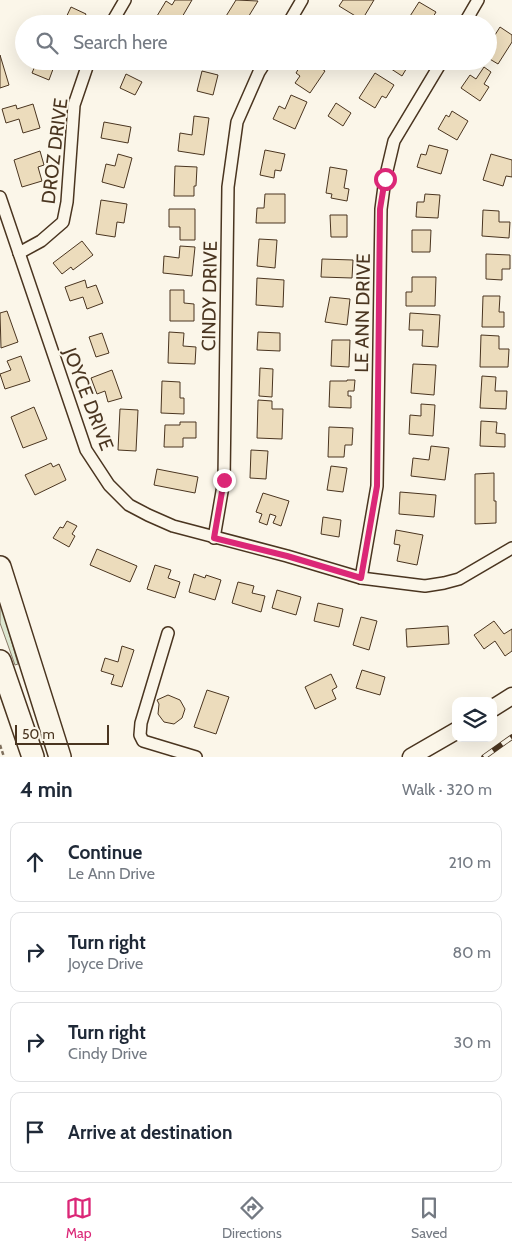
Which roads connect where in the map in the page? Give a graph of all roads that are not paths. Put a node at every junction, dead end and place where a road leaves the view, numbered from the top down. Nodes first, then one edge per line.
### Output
1 (125, 0) edge
2 (302, 0) edge
3 (478, 0) edge
4 (116, 15) edge
5 (293, 15) edge
6 (469, 15) edge
7 (86, 70) edge
8 (260, 70) edge
9 (437, 70) edge
10 (0, 196) edge
11 (19, 253) junction
12 (214, 538) junction
13 (512, 548) edge
14 (0, 567) edge
15 (361, 578) junction
16 (168, 633) dead end
17 (0, 661) edge
18 (512, 696) edge
19 (497, 705) edge
20 (452, 733) edge
21 (33, 757) edge
22 (60, 757) edge
23 (196, 757) edge
24 (411, 757) edge

1 - 4 street
2 - 5 street
3 - 6 street
7 - 11 street, DROZ DRIVE
8 - 12 street, CINDY DRIVE
9 - 15 street, LE ANN DRIVE
10 - 11 street, JOYCE DRIVE
11 - 12 street, JOYCE DRIVE
12 - 15 street, JOYCE DRIVE
13 - 15 street, JOYCE DRIVE
14 - 22 highway
16 - 23 street
17 - 21 highway
18 - 19 main road
20 - 24 main road

